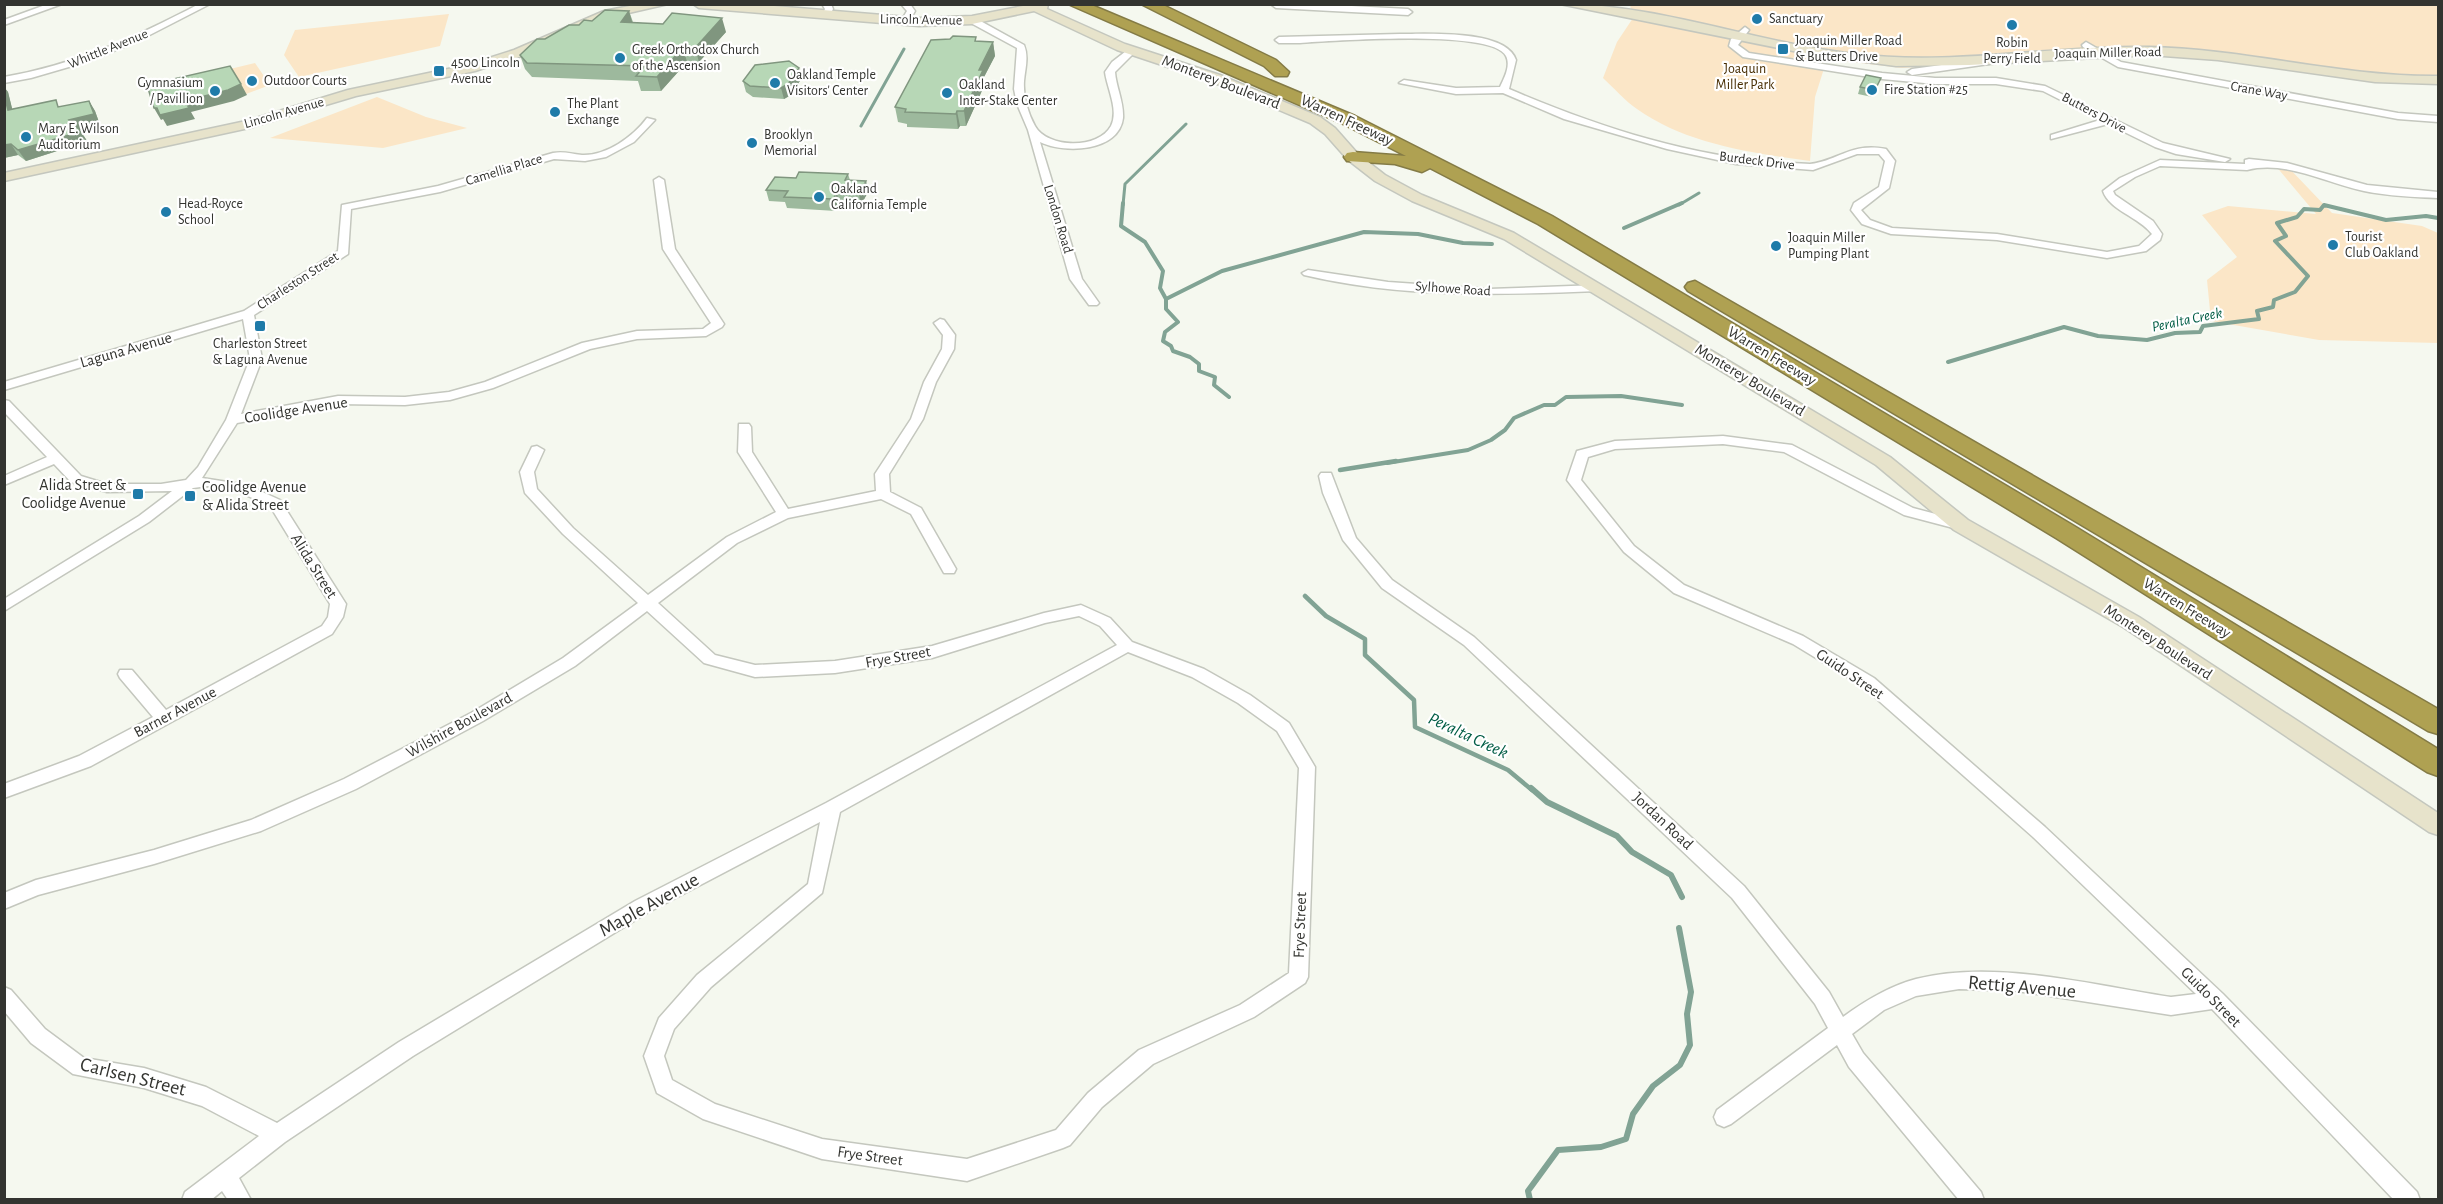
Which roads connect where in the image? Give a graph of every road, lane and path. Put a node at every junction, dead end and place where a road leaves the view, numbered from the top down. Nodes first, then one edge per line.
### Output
1 (58, 4) edge
2 (206, 4) edge
3 (662, 4) edge
4 (699, 4) edge
5 (905, 4) edge
6 (1053, 4) edge
7 (1075, 4) edge
8 (1112, 4) edge
9 (1148, 4) edge
10 (1566, 4) edge
11 (1614, 4) edge
12 (1276, 5) edge
13 (1034, 6) edge
14 (826, 10) edge
15 (972, 20) junction
16 (1406, 20) edge
17 (905, 21) junction
18 (4, 23) edge
19 (1742, 33) junction
20 (1279, 40) dead end
21 (2090, 48) junction
22 (1133, 50) junction
23 (2038, 56) junction
24 (1281, 72) junction
25 (2439, 72) edge
26 (1882, 76) junction
27 (4, 80) edge
28 (2439, 80) edge
29 (1404, 83) dead end
30 (1504, 90) junction
31 (2439, 119) edge
32 (650, 120) dead end
33 (2106, 122) junction
34 (1032, 131) junction
35 (2054, 137) dead end
36 (1353, 157) junction
37 (1405, 161) junction
38 (2258, 163) junction
39 (4, 177) edge
40 (1380, 178) junction
41 (659, 180) dead end
42 (2439, 195) edge
43 (346, 207) joint
44 (1627, 268) junction
45 (1308, 273) dead end
46 (1598, 288) junction
47 (1093, 303) dead end
48 (248, 314) junction
49 (940, 323) dead end
50 (4, 386) edge
51 (4, 404) edge
52 (232, 420) junction
53 (744, 427) dead end
54 (537, 450) dead end
55 (54, 459) junction
56 (1326, 476) dead end
57 (4, 481) edge
58 (190, 484) junction
59 (883, 494) junction
60 (784, 514) junction
61 (1961, 525) junction
62 (949, 568) dead end
63 (648, 601) junction
64 (4, 606) edge
65 (335, 617) joint
66 (1127, 646) junction
67 (126, 674) dead end
68 (163, 717) junction
69 (2439, 723) edge
70 (2439, 764) edge
71 (4, 791) edge
72 (832, 808) junction
73 (2439, 825) edge
74 (4, 901) edge
75 (4, 996) edge
76 (2216, 1000) junction
77 (1841, 1031) junction
78 (1724, 1117) dead end
79 (278, 1135) junction
80 (225, 1175) junction
81 (193, 1200) edge
82 (240, 1200) edge
83 (1972, 1200) edge
84 (2409, 1200) edge

1 - 18 street
2 - 27 street, Whittle Avenue
3 - 39 main road, Lincoln Avenue
4 - 14 main road, Lincoln Avenue
5 - 17 street
6 - 13 main road, Lincoln Avenue
7 - 44 highway, Warren Freeway
8 - 24 highway, Warren Freeway
9 - 24 highway
10 - 19 main road, Joaquin Miller Road
11 - 19 main road, Joaquin Miller Road
12 - 16 street
13 - 15 main road, Lincoln Avenue
13 - 22 main road, Monterey Boulevard
14 - 17 main road, Lincoln Avenue
15 - 17 main road, Lincoln Avenue
15 - 34 street, London Road
16 - 20 street
16 - 30 street
19 - 21 main road, Joaquin Miller Road
19 - 23 main road, Joaquin Miller Road
19 - 26 street, Butters Drive
21 - 23 main road, Joaquin Miller Road
21 - 25 main road, Joaquin Miller Road
21 - 28 main road, Joaquin Miller Road
21 - 31 street, Crane Way
22 - 34 street
22 - 36 main road, Monterey Boulevard
23 - 26 street
24 - 69 highway, Warren Freeway
26 - 33 street, Butters Drive
29 - 30 street
30 - 38 street, Burdeck Drive
32 - 43 street, Camellia Place
33 - 35 street
33 - 38 street, Butters Drive
34 - 47 street, London Road
36 - 37 highway
36 - 40 main road, Monterey Boulevard
37 - 40 highway
37 - 44 highway
38 - 42 street, Butters Drive
40 - 46 main road, Monterey Boulevard
41 - 52 street, Coolidge Avenue
43 - 48 street, Charleston Street
44 - 70 highway, Warren Freeway
45 - 46 street, Sylhowe Road
46 - 61 main road, Monterey Boulevard
48 - 50 street, Laguna Avenue
48 - 52 street, Charleston Street
49 - 59 street
51 - 55 street, Alida Street
52 - 58 street, Coolidge Avenue
53 - 60 street
54 - 63 street, Frye Street
55 - 57 street
55 - 58 street, Alida Street
56 - 77 street, Jordan Road
58 - 64 street, Coolidge Avenue
58 - 65 street, Alida Street
59 - 60 street, Wilshire Boulevard
59 - 62 street
60 - 63 street, Wilshire Boulevard
61 - 73 main road, Monterey Boulevard
61 - 76 street, Guido Street
63 - 66 street, Frye Street
63 - 74 street, Wilshire Boulevard
65 - 68 street, Barner Avenue
66 - 72 street, Maple Avenue
66 - 72 street, Frye Street
67 - 68 street
68 - 71 street, Barner Avenue
72 - 79 street, Maple Avenue
75 - 79 street, Carlsen Street
76 - 77 street, Rettig Avenue
76 - 84 street, Guido Street
77 - 78 street, Rettig Avenue
77 - 83 street, Jordan Road
79 - 80 street, Maple Avenue
80 - 81 street, Maple Avenue
80 - 82 street

